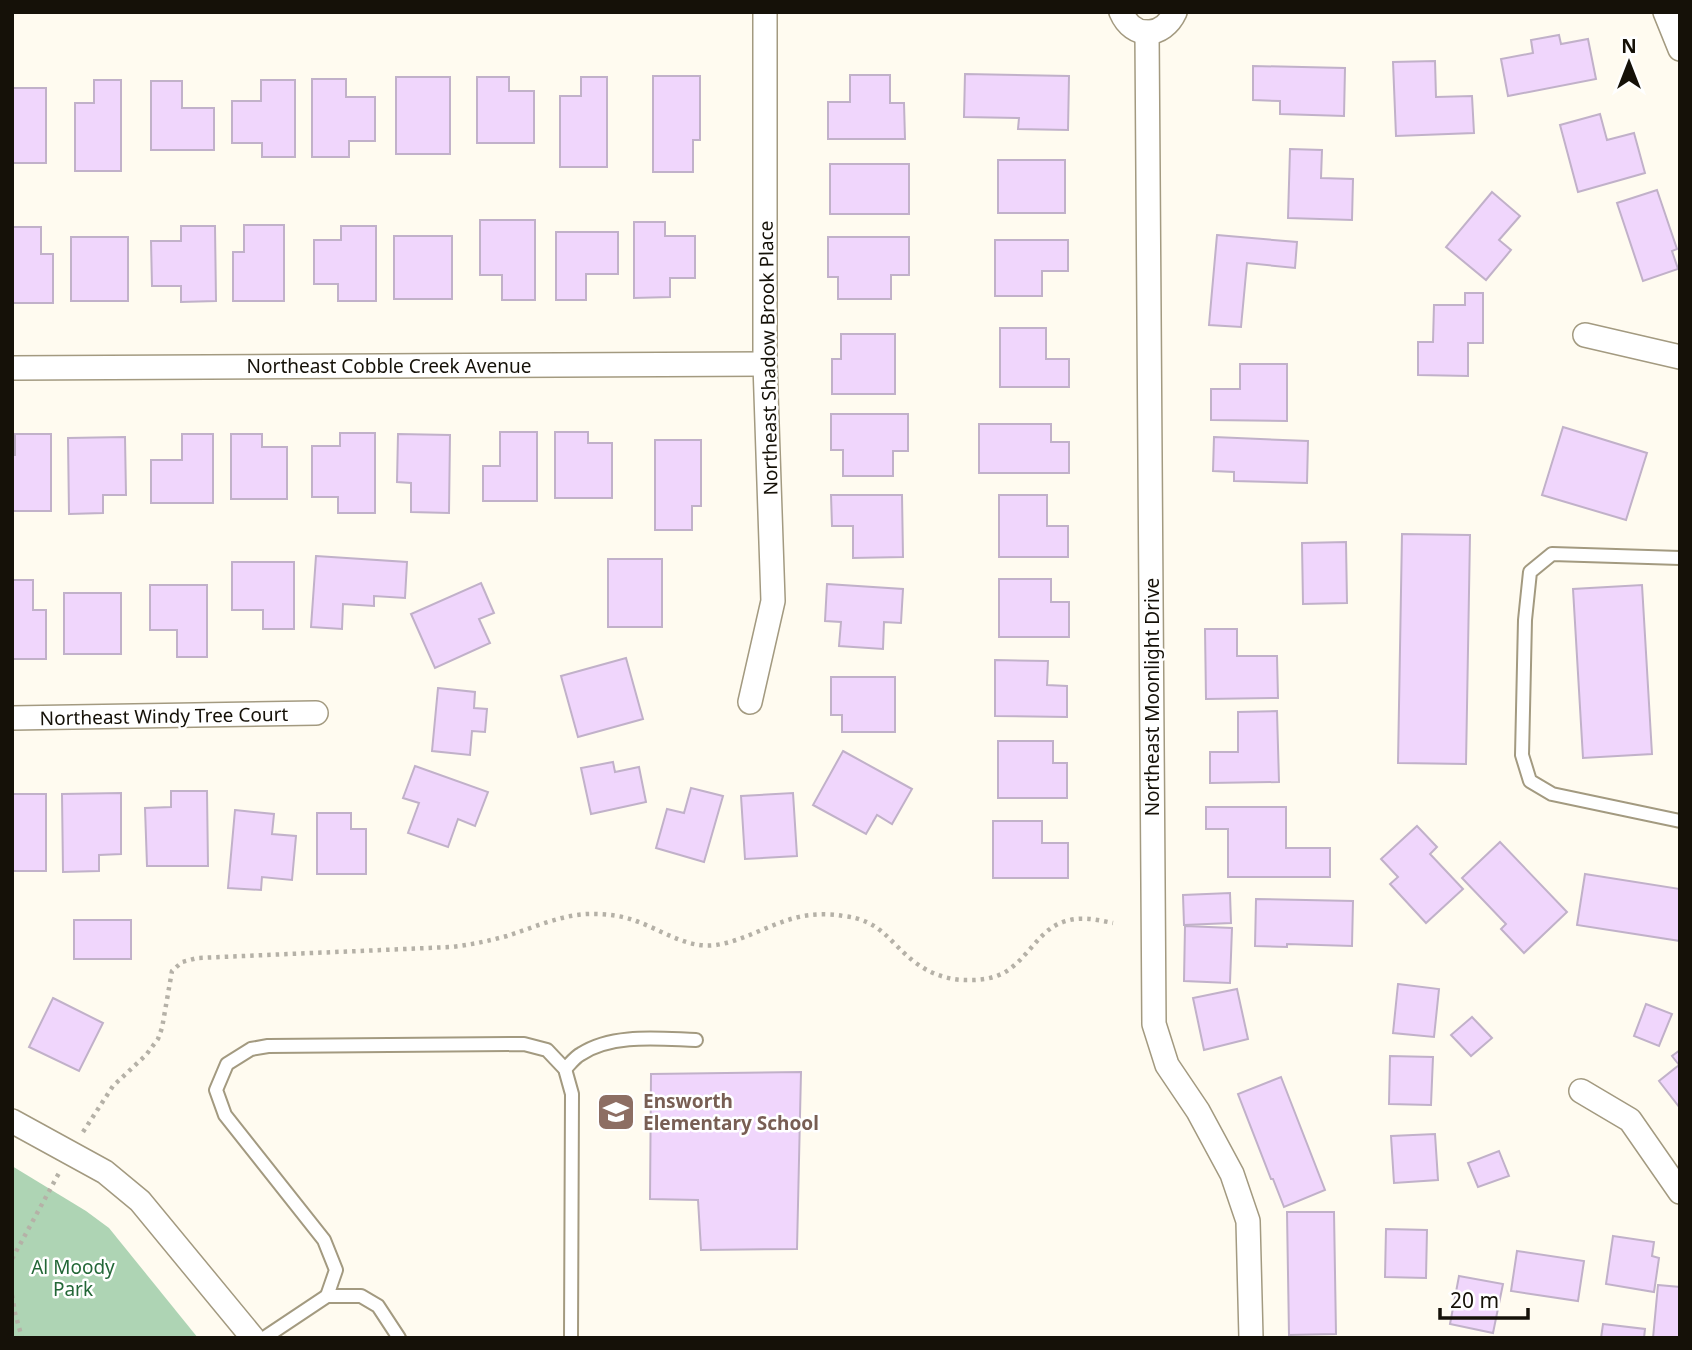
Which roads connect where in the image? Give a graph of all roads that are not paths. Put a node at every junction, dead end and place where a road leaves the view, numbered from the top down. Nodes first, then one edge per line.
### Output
1 (765, 12) edge
2 (1121, 12) edge
3 (1175, 12) edge
4 (1665, 12) edge
5 (1147, 33) junction
6 (1680, 49) edge
7 (1585, 335) dead end
8 (1680, 357) edge
9 (765, 364) junction
10 (12, 368) edge
11 (1680, 558) edge
12 (750, 702) dead end
13 (316, 713) dead end
14 (12, 719) edge
15 (1680, 821) edge
16 (696, 1040) dead end
17 (565, 1069) junction
18 (1581, 1091) dead end
19 (12, 1121) edge
20 (1680, 1192) edge
21 (327, 1296) junction
22 (253, 1338) edge
23 (264, 1338) edge
24 (399, 1338) edge
25 (571, 1338) edge
26 (1251, 1338) edge

1 - 9 street, Northeast Shadow Brook Place
2 - 5 street
3 - 5 street
4 - 6 street
5 - 26 street, Northeast Moonlight Drive
7 - 8 street
9 - 10 street, Northeast Cobble Creek Avenue
9 - 12 street, Northeast Shadow Brook Place
11 - 15 lane
13 - 14 street, Northeast Windy Tree Court
16 - 17 lane
17 - 21 lane
17 - 25 lane
18 - 20 street
19 - 22 street
21 - 23 lane
21 - 24 lane

